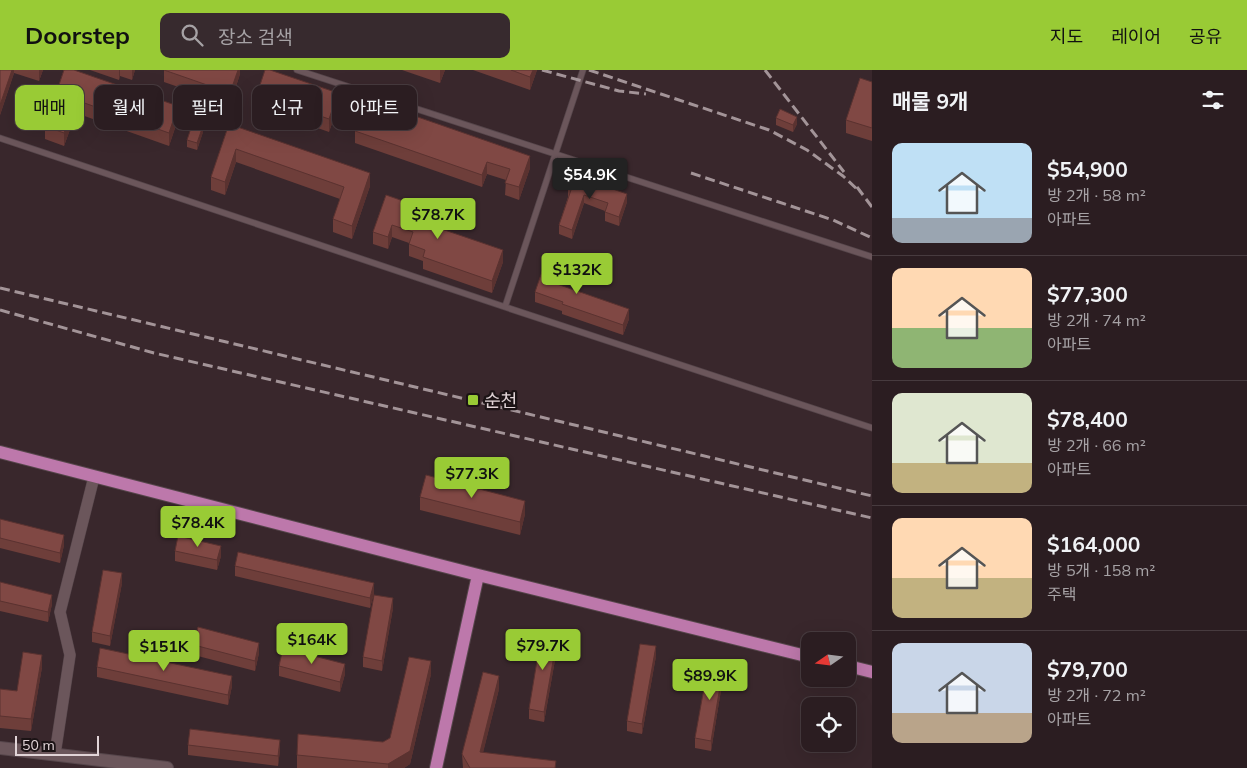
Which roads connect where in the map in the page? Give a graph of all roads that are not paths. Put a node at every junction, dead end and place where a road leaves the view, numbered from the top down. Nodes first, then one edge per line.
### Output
1 (297, 70) edge
2 (583, 70) edge
3 (0, 138) edge
4 (556, 155) junction
5 (872, 257) edge
6 (505, 308) junction
7 (872, 428) edge
8 (0, 452) edge
9 (94, 477) junction
10 (478, 576) junction
11 (801, 655) edge
12 (856, 668) edge
13 (872, 672) edge
14 (0, 748) edge
15 (55, 754) junction
16 (167, 768) edge
17 (436, 768) edge

1 - 4 lane
2 - 4 lane
3 - 6 lane
4 - 5 lane
4 - 6 lane
6 - 7 lane
8 - 9 main road
9 - 10 main road
9 - 15 street
10 - 11 main road
10 - 17 main road
12 - 13 main road
14 - 15 main road
15 - 16 main road

